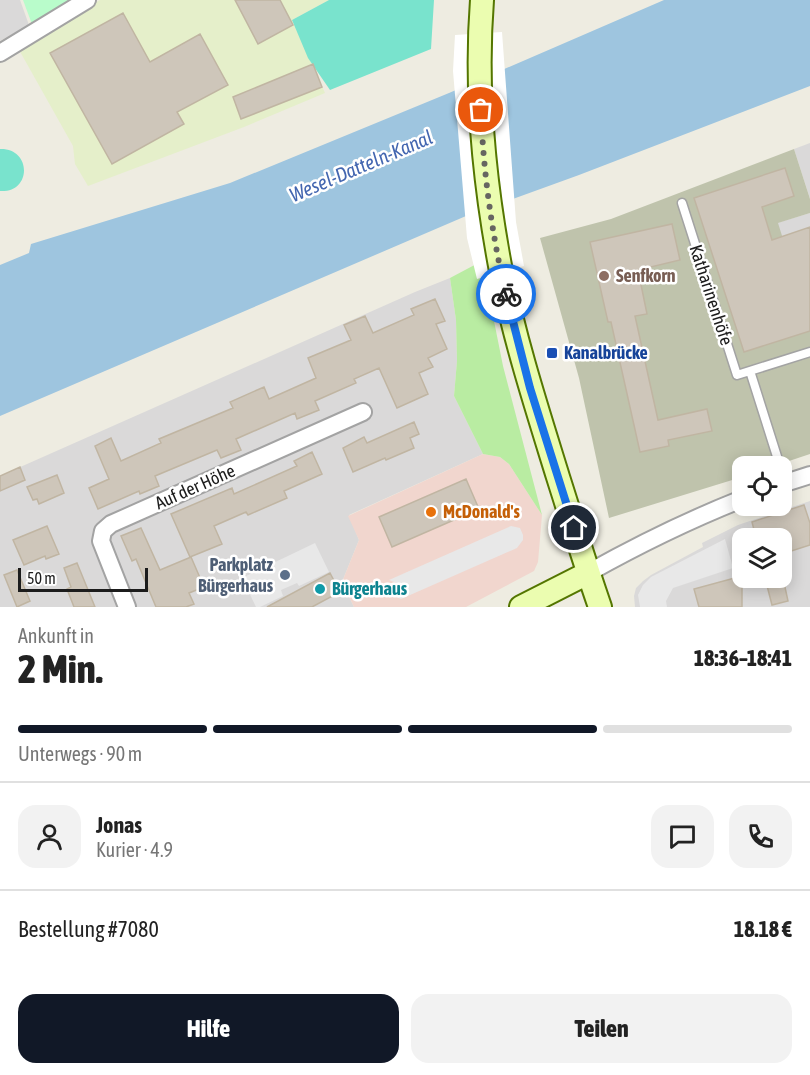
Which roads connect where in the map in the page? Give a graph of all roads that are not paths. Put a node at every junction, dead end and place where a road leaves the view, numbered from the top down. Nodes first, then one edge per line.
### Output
1 (87, 0) edge
2 (482, 0) edge
3 (0, 52) edge
4 (682, 203) dead end
5 (810, 352) edge
6 (750, 371) junction
7 (363, 412) dead end
8 (776, 456) edge
9 (810, 475) edge
10 (792, 476) edge
11 (732, 503) edge
12 (588, 573) junction
13 (127, 607) edge
14 (521, 607) edge
15 (600, 607) edge

1 - 3 street
2 - 12 main road
4 - 6 lane, Katharinenhöfe
5 - 6 lane
6 - 8 lane
7 - 13 street, Auf der Höhe
9 - 10 street
11 - 12 street
12 - 14 main road
12 - 15 main road

